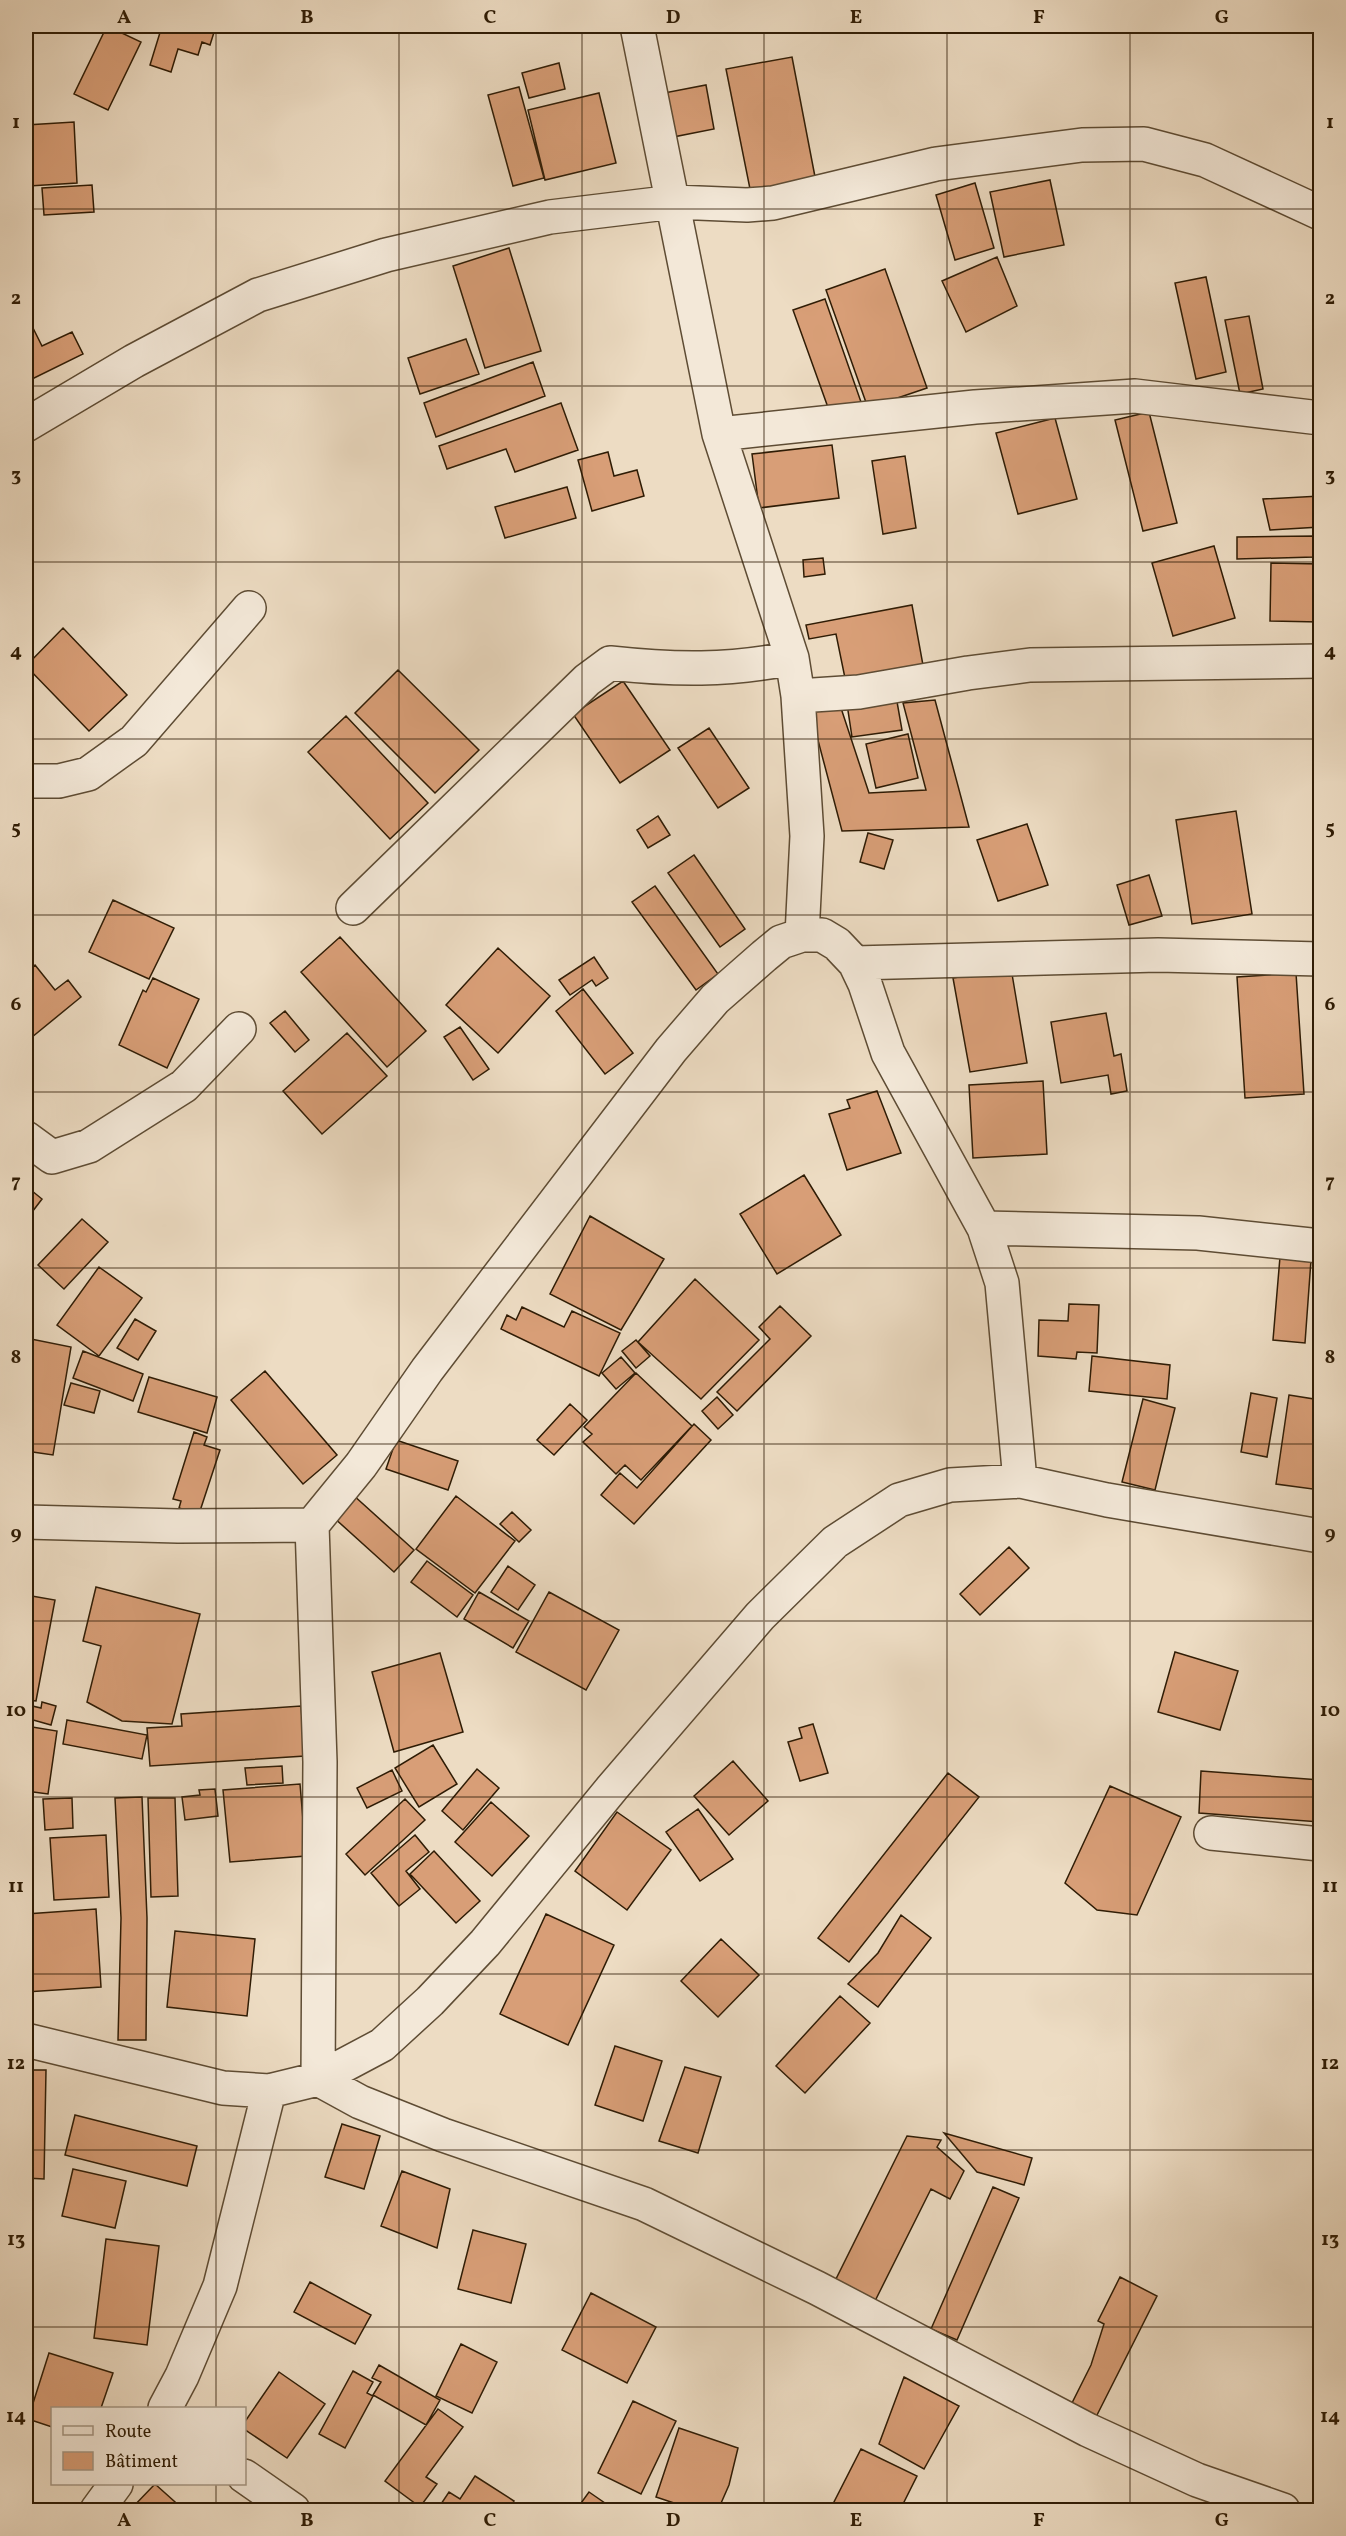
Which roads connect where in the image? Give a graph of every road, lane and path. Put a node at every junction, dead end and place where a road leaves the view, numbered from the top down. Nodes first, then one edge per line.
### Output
1 (638, 26) edge
2 (674, 202) junction
3 (1320, 213) edge
4 (1320, 418) edge
5 (26, 425) edge
6 (719, 434) junction
7 (249, 608) dead end
8 (792, 658) junction
9 (1320, 661) edge
10 (798, 696) junction
11 (26, 781) edge
12 (353, 908) dead end
13 (802, 935) junction
14 (1320, 959) edge
15 (855, 963) junction
16 (239, 1029) dead end
17 (26, 1138) edge
18 (984, 1228) junction
19 (1320, 1246) edge
20 (1020, 1481) junction
21 (26, 1522) edge
22 (312, 1525) junction
23 (1320, 1536) edge
24 (1211, 1833) dead end
25 (1320, 1844) edge
26 (26, 2040) edge
27 (318, 2079) junction
28 (269, 2091) junction
29 (166, 2407) edge
30 (246, 2477) edge
31 (115, 2485) edge
32 (98, 2511) edge
33 (292, 2511) edge
34 (1283, 2511) edge

1 - 2 street
2 - 3 street
2 - 5 street
2 - 6 street
4 - 6 street
6 - 8 street
7 - 11 street
8 - 10 street
8 - 12 street
9 - 10 street
10 - 13 street
13 - 15 street
13 - 22 street
14 - 15 street
15 - 18 street
16 - 17 street
18 - 19 street
18 - 20 street
20 - 23 street
20 - 27 street
21 - 22 street
22 - 27 street
24 - 25 street
26 - 28 street
27 - 28 street
27 - 34 street
28 - 29 street
30 - 33 street
31 - 32 street

